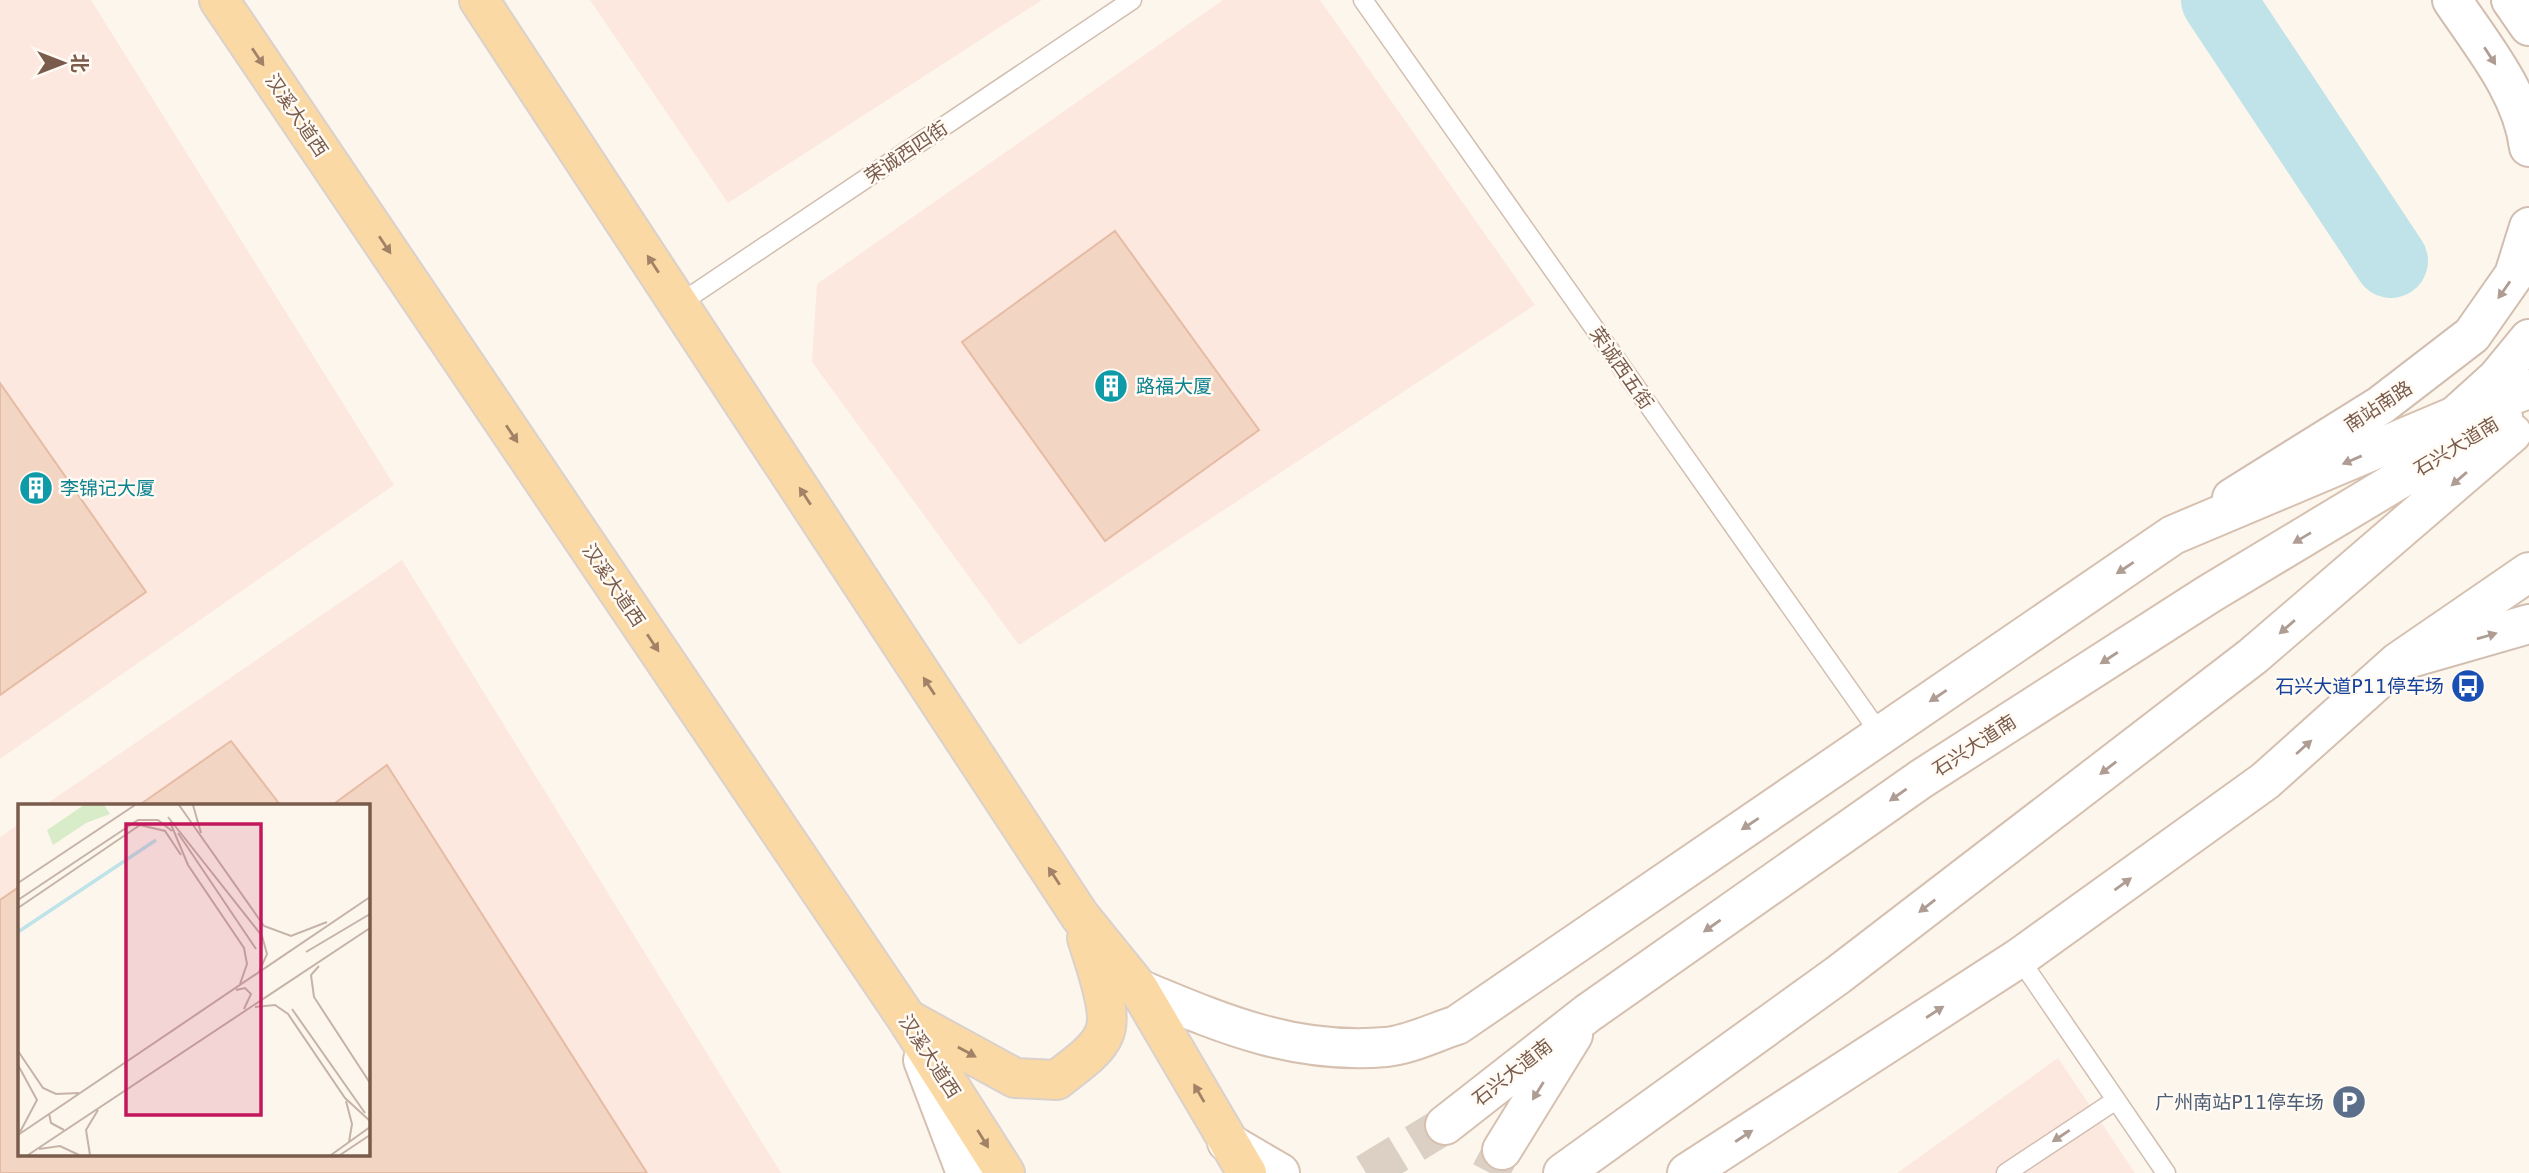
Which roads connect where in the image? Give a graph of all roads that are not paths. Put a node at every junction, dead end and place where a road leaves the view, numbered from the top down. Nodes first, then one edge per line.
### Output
1 (219, 0) edge
2 (480, 0) edge
3 (1132, 0) edge
4 (1363, 0) edge
5 (2452, 0) edge
6 (2511, 0) edge
7 (2529, 26) edge
8 (2529, 147) edge
9 (2529, 227) edge
10 (679, 304) junction
11 (2529, 340) edge
12 (2529, 389) edge
13 (2529, 402) edge
14 (2455, 416) junction
15 (2529, 418) edge
16 (2341, 515) junction
17 (2174, 535) junction
18 (2529, 572) edge
19 (2529, 624) edge
20 (2398, 662) junction
21 (1881, 735) junction
22 (1080, 916) junction
23 (2019, 958) junction
24 (1139, 989) junction
25 (1588, 1013) junction
26 (907, 1019) junction
27 (2116, 1100) junction
28 (1445, 1125) tunnel mouth
29 (1502, 1150) tunnel mouth
30 (1237, 1157) edge
31 (966, 1173) edge
32 (1004, 1173) edge
33 (1280, 1173) edge
34 (1563, 1173) edge
35 (1687, 1173) edge
36 (2006, 1173) edge
37 (2166, 1173) edge

1 -> 26 main road, 汉溪大道西
10 -> 2 main road
3 - 10 lane, 荣诚西四街
4 - 21 lane, 荣诚西五街
5 -> 8 main road
6 - 7 main road
9 -> 17 main road, 南站南路
22 -> 10 main road
11 - 14 main road
12 - 14 main road
13 - 16 main road, 石兴大道南
14 - 16 main road
14 -> 17 main road
15 -> 34 main road
16 -> 25 main road, 石兴大道南
17 -> 21 main road
18 - 20 main road
20 -> 19 main road
23 -> 20 main road
21 -> 24 main road
22 - 24 main road
26 -> 22 main road
23 - 27 lane
35 -> 23 main road
30 -> 24 main road
25 - 28 main road, 石兴大道南
25 -> 29 main road
26 - 31 main road
26 -> 32 main road, 汉溪大道西
27 -> 36 lane
27 - 37 lane
30 - 33 main road

